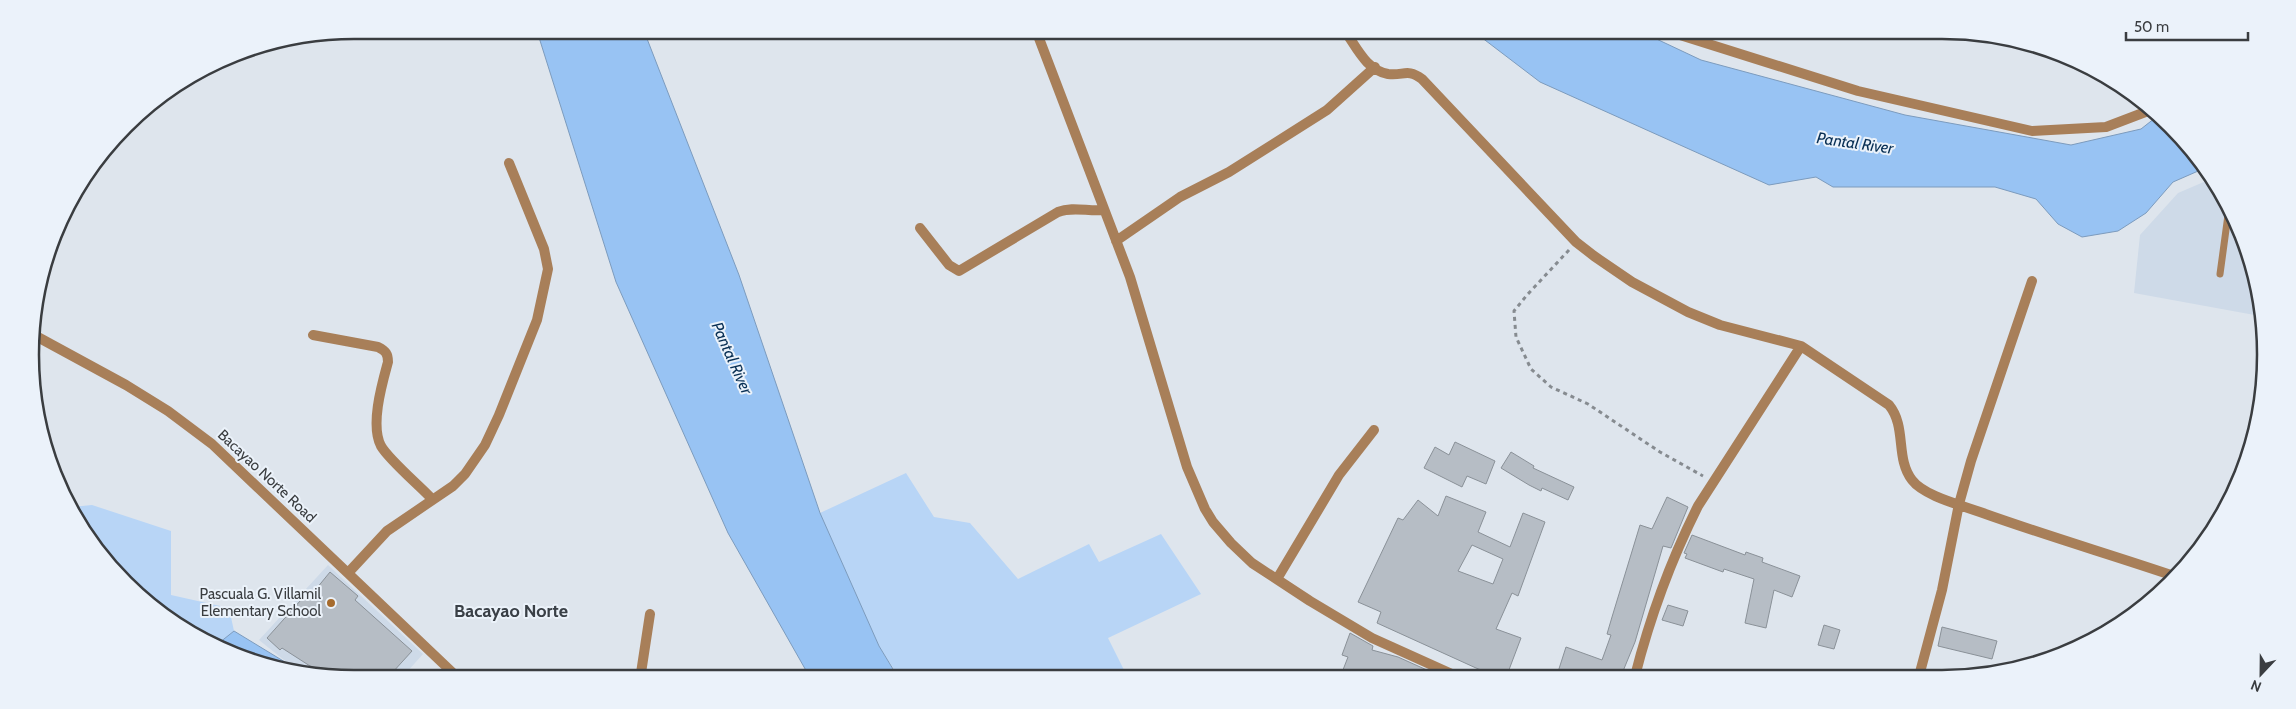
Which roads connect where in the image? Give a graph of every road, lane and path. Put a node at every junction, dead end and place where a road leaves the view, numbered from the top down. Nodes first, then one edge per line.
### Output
1 (1039, 39) edge
2 (1350, 39) edge
3 (1693, 39) edge
4 (1375, 67) junction
5 (2144, 112) edge
6 (509, 163) dead end
7 (1104, 210) junction
8 (2227, 220) edge
9 (920, 228) dead end
10 (1116, 241) junction
11 (1576, 242) junction
12 (2220, 274) dead end
13 (2032, 281) dead end
14 (313, 335) dead end
15 (39, 338) edge
16 (1800, 346) junction
17 (1374, 430) dead end
18 (1714, 482) junction
19 (432, 499) junction
20 (1960, 504) junction
21 (348, 574) junction
22 (2169, 574) edge
23 (1277, 579) junction
24 (650, 614) dead end
25 (450, 670) edge
26 (642, 670) edge
27 (1443, 670) edge
28 (1637, 670) edge
29 (1921, 670) edge

1 - 7 street
2 - 4 street
3 - 5 street
4 - 10 street
4 - 11 street
6 - 19 street
7 - 9 street
7 - 10 street
8 - 12 lane
10 - 23 street
11 - 16 street
11 - 18 path
13 - 20 street
14 - 19 street
15 - 21 street, Bacayao Norte Road
16 - 18 street
16 - 20 street
17 - 23 street
18 - 28 street
19 - 21 street
20 - 22 street
20 - 29 street
21 - 25 street, Bacayao Norte Road
23 - 27 street
24 - 26 street

